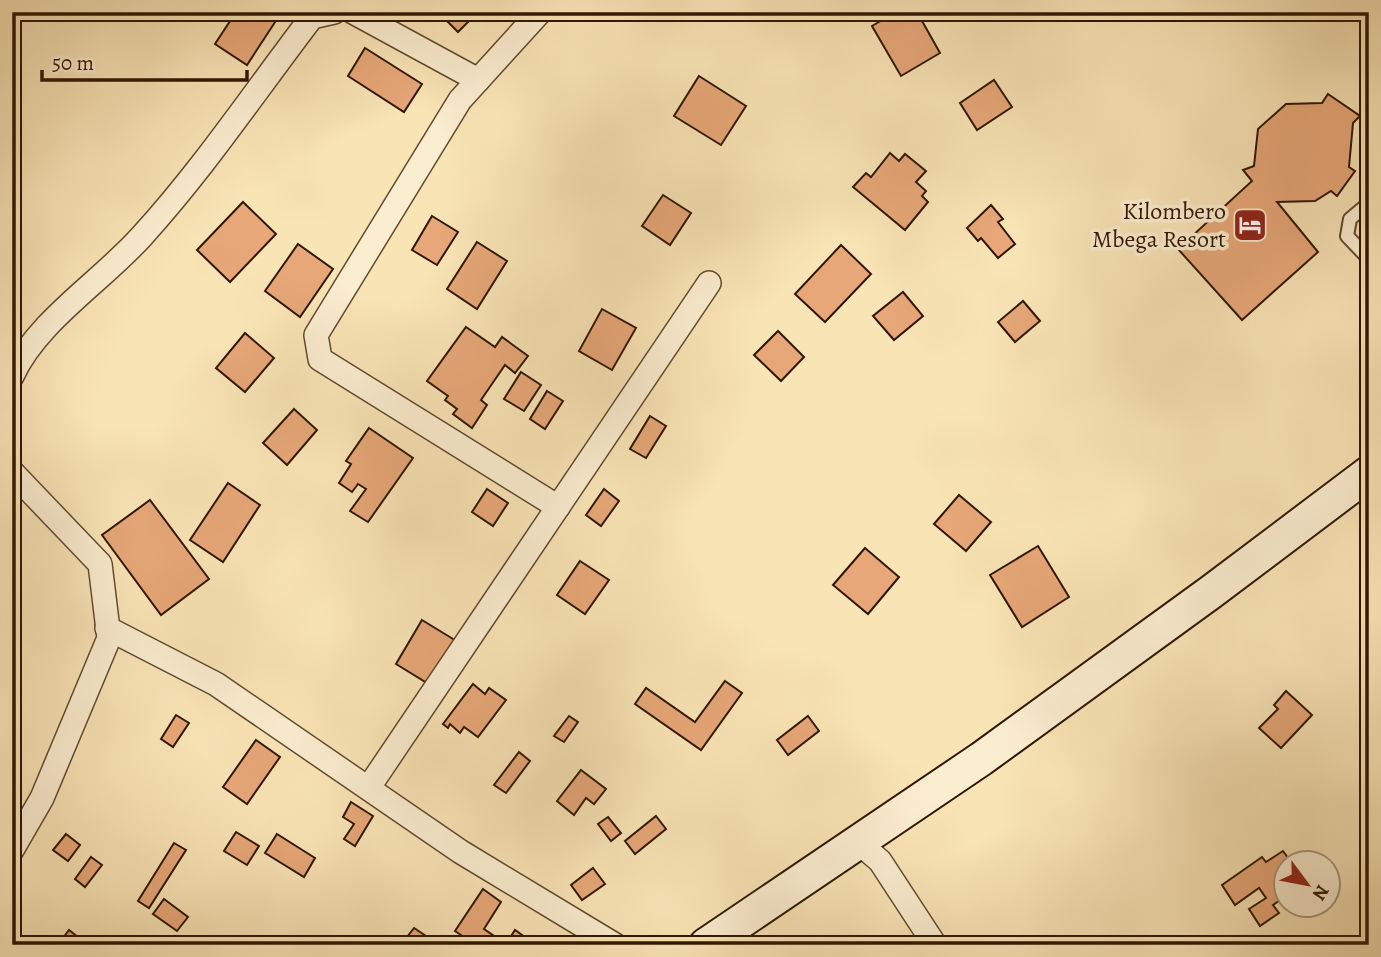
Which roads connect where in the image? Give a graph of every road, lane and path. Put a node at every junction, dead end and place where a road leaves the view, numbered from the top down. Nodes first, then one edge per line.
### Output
1 (353, 12) edge
2 (540, 12) edge
3 (318, 14) edge
4 (478, 80) junction
5 (1369, 203) edge
6 (1369, 259) edge
7 (709, 284) dead end
8 (12, 376) edge
9 (12, 472) edge
10 (1369, 473) edge
11 (558, 507) junction
12 (107, 628) junction
13 (369, 787) junction
14 (858, 842) junction
15 (12, 850) edge
16 (615, 945) edge
17 (706, 945) edge
18 (935, 945) edge

1 - 4 street
2 - 4 street
3 - 8 street
4 - 11 street
5 - 6 lane
7 - 11 street
9 - 12 street
10 - 14 main road
11 - 13 street
12 - 13 street
12 - 15 street
13 - 16 street
14 - 17 main road
14 - 18 street

